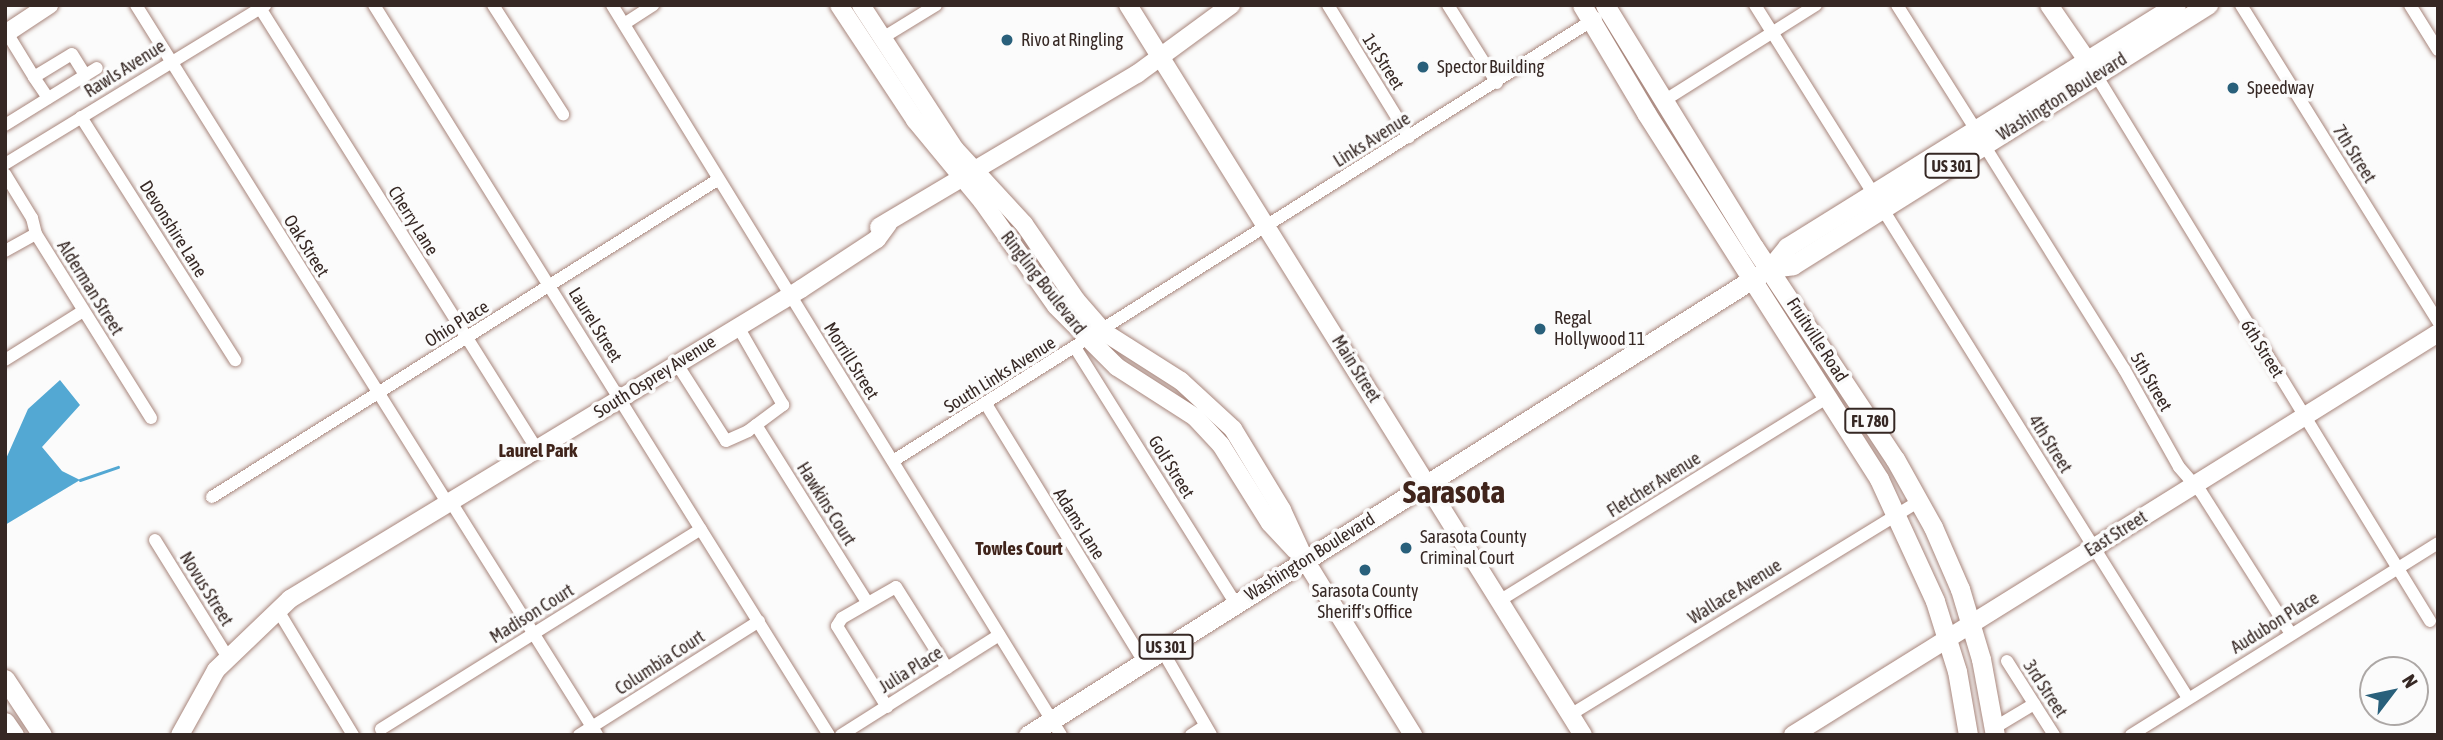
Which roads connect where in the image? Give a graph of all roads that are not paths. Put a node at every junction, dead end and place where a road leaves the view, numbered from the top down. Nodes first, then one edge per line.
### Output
1 (49, 5) edge
2 (136, 5) edge
3 (374, 5) edge
4 (493, 5) edge
5 (612, 5) edge
6 (653, 5) edge
7 (839, 5) edge
8 (861, 5) edge
9 (936, 5) edge
10 (1128, 5) edge
11 (1231, 5) edge
12 (1328, 5) edge
13 (1448, 5) edge
14 (1755, 5) edge
15 (1816, 5) edge
16 (1897, 5) edge
17 (2049, 5) edge
18 (2176, 5) edge
19 (2208, 5) edge
20 (2241, 5) edge
21 (2410, 5) edge
22 (262, 7) edge
23 (1606, 7) edge
24 (1587, 13) edge
25 (624, 24) junction
26 (1772, 33) junction
27 (6, 34) edge
28 (884, 37) junction
29 (2438, 50) edge
30 (1158, 56) junction
31 (170, 61) junction
32 (2091, 68) junction
33 (34, 77) junction
34 (1497, 83) junction
35 (48, 98) junction
36 (1662, 102) junction
37 (563, 114) dead end
38 (81, 117) junction
39 (5, 125) edge
40 (1409, 137) junction
41 (1980, 138) junction
42 (5, 164) edge
43 (5, 174) edge
44 (970, 175) junction
45 (719, 179) junction
46 (1878, 202) junction
47 (1266, 227) junction
48 (36, 234) junction
49 (5, 251) edge
50 (1770, 268) junction
51 (1752, 279) junction
52 (550, 286) junction
53 (789, 293) junction
54 (83, 311) junction
55 (2438, 322) edge
56 (737, 325) junction
57 (1104, 332) junction
58 (2438, 333) edge
59 (466, 339) junction
60 (1082, 345) junction
61 (5, 360) edge
62 (234, 360) dead end
63 (677, 364) junction
64 (378, 394) junction
65 (1828, 397) junction
66 (620, 399) junction
67 (986, 404) junction
68 (2303, 417) junction
69 (152, 418) dead end
70 (756, 425) junction
71 (538, 451) junction
72 (893, 461) junction
73 (1428, 483) junction
74 (2194, 485) junction
75 (212, 497) dead end
76 (1919, 501) junction
77 (448, 504) junction
78 (1897, 513) junction
79 (701, 529) junction
80 (155, 540) dead end
81 (2438, 543) edge
82 (2094, 548) junction
83 (1305, 560) junction
84 (2397, 567) junction
85 (1499, 601) junction
86 (867, 602) junction
87 (1236, 604) junction
88 (279, 612) junction
89 (759, 621) junction
90 (2430, 621) dead end
91 (1970, 624) junction
92 (2291, 634) junction
93 (999, 635) junction
94 (530, 636) junction
95 (1947, 638) junction
96 (1162, 650) junction
97 (227, 656) junction
98 (2007, 661) dead end
99 (1144, 662) junction
100 (947, 668) junction
101 (5, 679) edge
102 (2189, 698) junction
103 (5, 702) edge
104 (2034, 704) junction
105 (887, 707) junction
106 (27, 713) junction
107 (1570, 715) junction
108 (5, 722) edge
109 (1056, 727) edge
110 (381, 729) dead end
111 (1208, 730) edge
112 (1995, 731) edge
113 (588, 733) edge
114 (14, 735) edge
115 (42, 735) edge
116 (180, 735) edge
117 (354, 735) edge
118 (830, 735) edge
119 (841, 735) edge
120 (1028, 735) edge
121 (1191, 735) edge
122 (1413, 735) edge
123 (1583, 735) edge
124 (1793, 735) edge
125 (1968, 735) edge
126 (2054, 735) edge
127 (2132, 735) edge

1 - 27 street
2 - 31 street, Oak Street
3 - 52 street, Laurel Street
4 - 37 street
5 - 25 street, Morrill Street
6 - 25 street
7 - 44 street, Ringling Boulevard
8 - 28 street, Ringling Boulevard
9 - 28 street
10 - 30 street, Main Street
11 - 30 street, South Osprey Avenue
12 - 40 street, 1st Street
13 - 34 street
14 - 26 street, 4th Street
15 - 26 street
16 - 41 street, 5th Street
17 - 32 street, 6th Street
18 - 32 main road, Washington Boulevard / US 301
19 - 32 main road, Washington Boulevard / US 301
20 - 55 street, 7th Street
21 - 29 street
22 - 31 street, Rawls Avenue
22 - 59 street, Cherry Lane
23 - 24 street, Links Avenue
23 - 36 main road, Fruitville Road
24 - 34 street, Links Avenue
24 - 51 main road, Fruitville Road
25 - 45 street, Morrill Street
26 - 36 street
26 - 46 street, 4th Street
27 - 33 street
28 - 44 street, Ringling Boulevard
30 - 44 street, South Osprey Avenue
30 - 47 street, Main Street
31 - 38 street, Rawls Avenue
31 - 64 street, Oak Street
32 - 41 main road, Washington Boulevard / US 301
32 - 41 main road, Washington Boulevard / US 301
32 - 68 street, 6th Street
33 - 35 street
33 - 35 street
34 - 40 street, Links Avenue
35 - 39 street
36 - 50 main road, Fruitville Road
38 - 42 street, Rawls Avenue
38 - 62 street, Devonshire Lane
40 - 47 street, Links Avenue
41 - 46 main road, Washington Boulevard / US 301
41 - 74 street, 5th Street
43 - 48 street, Alderman Street
44 - 53 street, South Osprey Avenue
44 - 57 street, Ringling Boulevard
44 - 60 street, Ringling Boulevard
45 - 52 street, Ohio Place
45 - 53 street, Morrill Street
46 - 50 main road, Washington Boulevard / US 301
46 - 82 street, 4th Street
47 - 57 street, South Links Avenue
47 - 73 street, Main Street
48 - 49 street
48 - 54 street, Alderman Street
50 - 51 main road, Washington Boulevard / US 301
50 - 76 main road, Fruitville Road / FL 780
51 - 65 main road, Fruitville Road / FL 780
51 - 73 main road, Washington Boulevard / US 301
52 - 59 street, Ohio Place
52 - 66 street, Laurel Street
53 - 56 street, South Osprey Avenue
53 - 72 street, Morrill Street
54 - 61 street
54 - 69 street, Alderman Street
56 - 63 street, South Osprey Avenue
56 - 70 street
57 - 60 street, South Links Avenue
57 - 83 street, Ringling Boulevard
58 - 68 street, East Street
59 - 64 street, Ohio Place
59 - 71 street, Cherry Lane
60 - 67 street, South Links Avenue
60 - 83 street, Ringling Boulevard
60 - 87 street, Golf Street
63 - 66 street, South Osprey Avenue
63 - 70 street
64 - 75 street, Ohio Place
64 - 77 street, Oak Street
65 - 78 main road, Fruitville Road / FL 780
65 - 85 street, Fletcher Avenue
66 - 71 street, South Osprey Avenue
66 - 79 street, Laurel Street
67 - 72 street, South Links Avenue
67 - 99 street, Adams Lane
68 - 74 street, East Street
68 - 84 street, 6th Street
70 - 86 street, Hawkins Court
71 - 77 street, South Osprey Avenue
72 - 93 street, Morrill Street
73 - 83 main road, Washington Boulevard / US 301
73 - 85 street, Main Street
74 - 82 street, East Street
74 - 92 street, 5th Street
76 - 78 street, Wallace Avenue
76 - 91 main road, Fruitville Road / FL 780
77 - 88 street, South Osprey Avenue
77 - 94 street, Oak Street
78 - 95 main road, Fruitville Road / FL 780
78 - 107 street, Wallace Avenue
79 - 89 street, Laurel Street
79 - 94 street, Madison Court
80 - 97 street, Novus Street
81 - 84 street, Audubon Place
82 - 91 street, East Street
82 - 102 street, 4th Street
83 - 87 main road, Washington Boulevard / US 301
83 - 122 street, Ringling Boulevard
84 - 90 street, 6th Street
84 - 92 street, Audubon Place
85 - 107 street, Main Street
86 - 100 street
86 - 105 street
87 - 96 main road, Washington Boulevard / US 301
88 - 97 street, South Osprey Avenue
88 - 117 street
89 - 113 street, Columbia Court
89 - 118 street, Laurel Street
91 - 95 street, East Street
91 - 112 main road, Fruitville Road / FL 780
92 - 102 street, Audubon Place
93 - 100 street, Julia Place
93 - 109 street, Morrill Street
94 - 110 street, Madison Court
94 - 113 street, Oak Street
95 - 124 street, East Street
95 - 125 main road, Fruitville Road / FL 780
96 - 99 main road, Washington Boulevard / US 301
96 - 111 street
97 - 116 street, South Osprey Avenue
98 - 104 street, 3rd Street
99 - 109 main road, Washington Boulevard / US 301
100 - 105 street, Julia Place
101 - 106 main road
102 - 127 street, Audubon Place
103 - 106 main road
104 - 112 street
104 - 126 street, 3rd Street
105 - 119 street, Julia Place
106 - 115 main road
107 - 123 street, Main Street
108 - 114 main road
109 - 120 main road, Washington Boulevard / US 301
111 - 121 street

